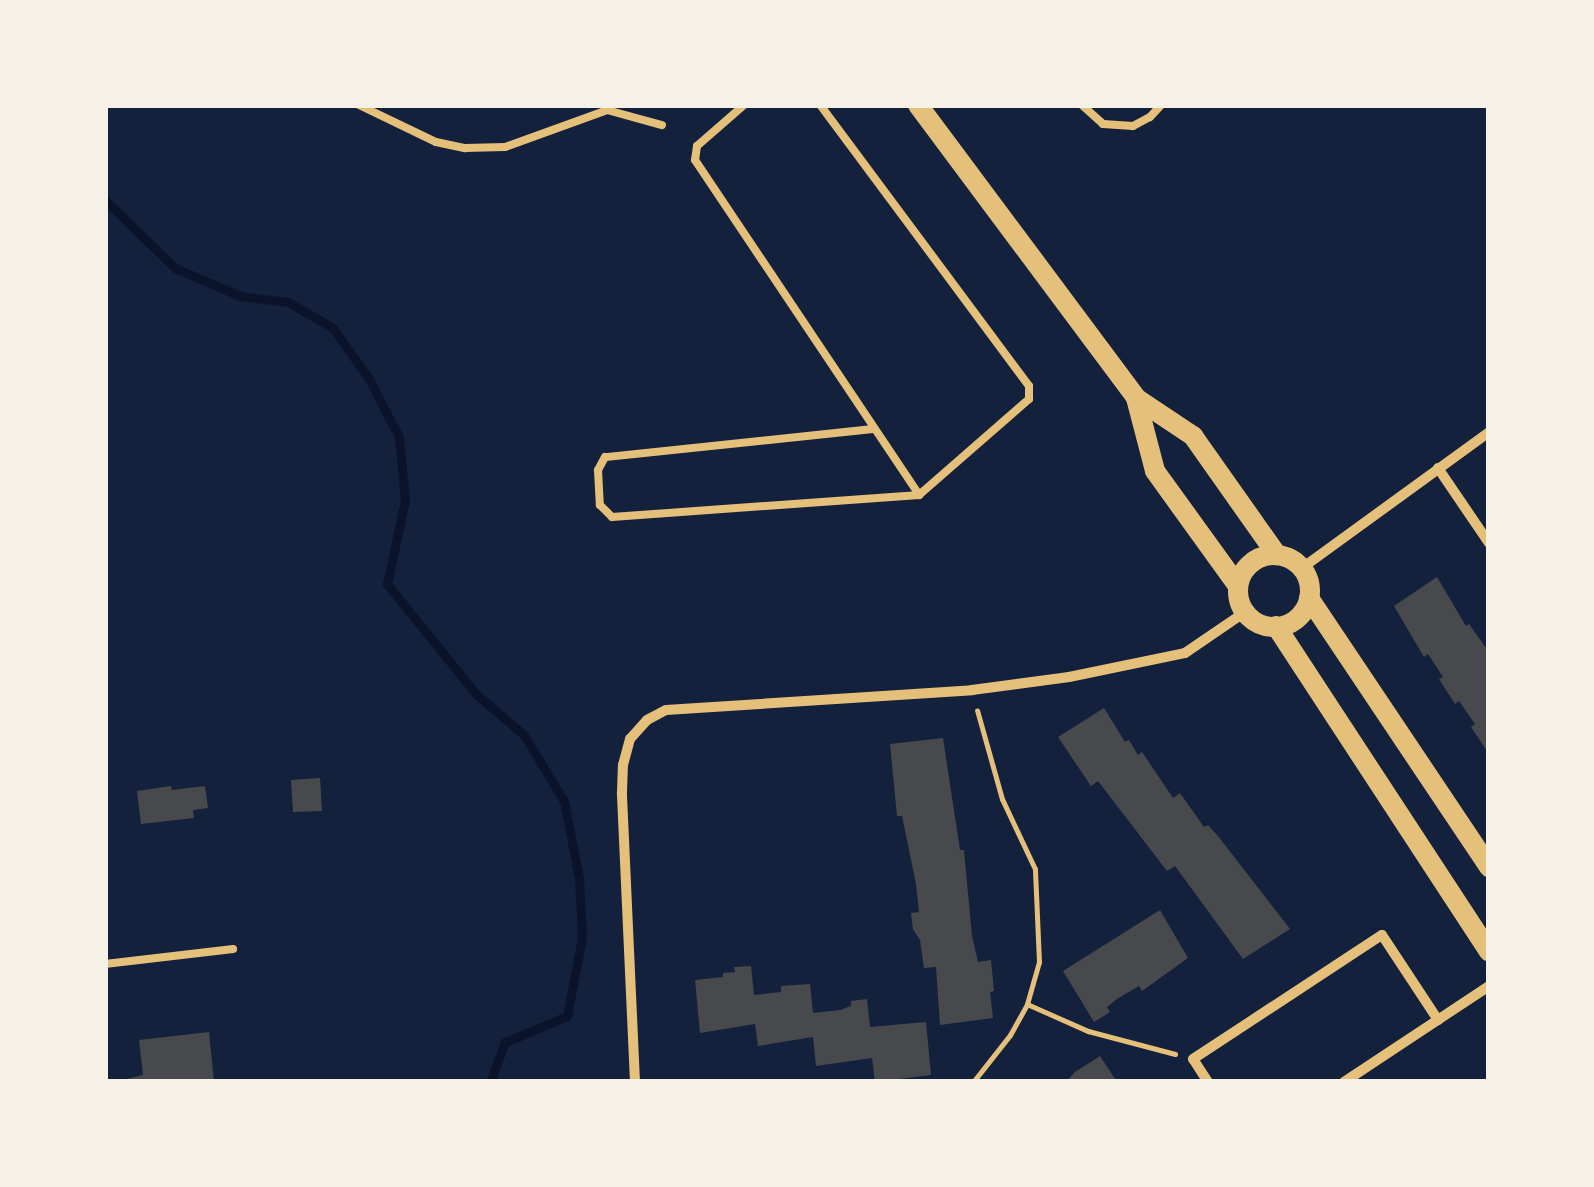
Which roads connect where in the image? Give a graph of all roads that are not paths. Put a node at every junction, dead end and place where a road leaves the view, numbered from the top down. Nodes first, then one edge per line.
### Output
1 (359, 105) edge
2 (744, 105) edge
3 (820, 105) edge
4 (918, 105) edge
5 (1082, 105) edge
6 (1161, 105) edge
7 (662, 125) dead end
8 (1136, 398) junction
9 (873, 428) junction
10 (1489, 432) edge
11 (1438, 468) junction
12 (919, 495) junction
13 (1489, 543) edge
14 (1277, 555) junction
15 (1302, 568) junction
16 (1238, 586) junction
17 (1309, 598) junction
18 (1245, 612) junction
19 (1276, 626) junction
20 (1489, 867) edge
21 (232, 949) dead end
22 (1489, 951) edge
23 (105, 964) edge
24 (1489, 986) edge
25 (1438, 1020) junction
26 (635, 1082) edge
27 (1208, 1082) edge
28 (1344, 1082) edge

1 - 7 lane
2 - 9 lane
3 - 12 lane
4 - 8 main road
5 - 6 lane
8 - 14 main road
8 - 16 main road
9 - 12 lane
9 - 12 lane
10 - 11 street
11 - 13 street
11 - 15 street
14 - 15 main road
14 - 16 main road
15 - 17 main road
16 - 18 main road
17 - 19 main road
17 - 20 main road
18 - 19 main road
18 - 26 street
19 - 22 main road
21 - 23 lane
24 - 25 street
25 - 27 street
25 - 28 street

